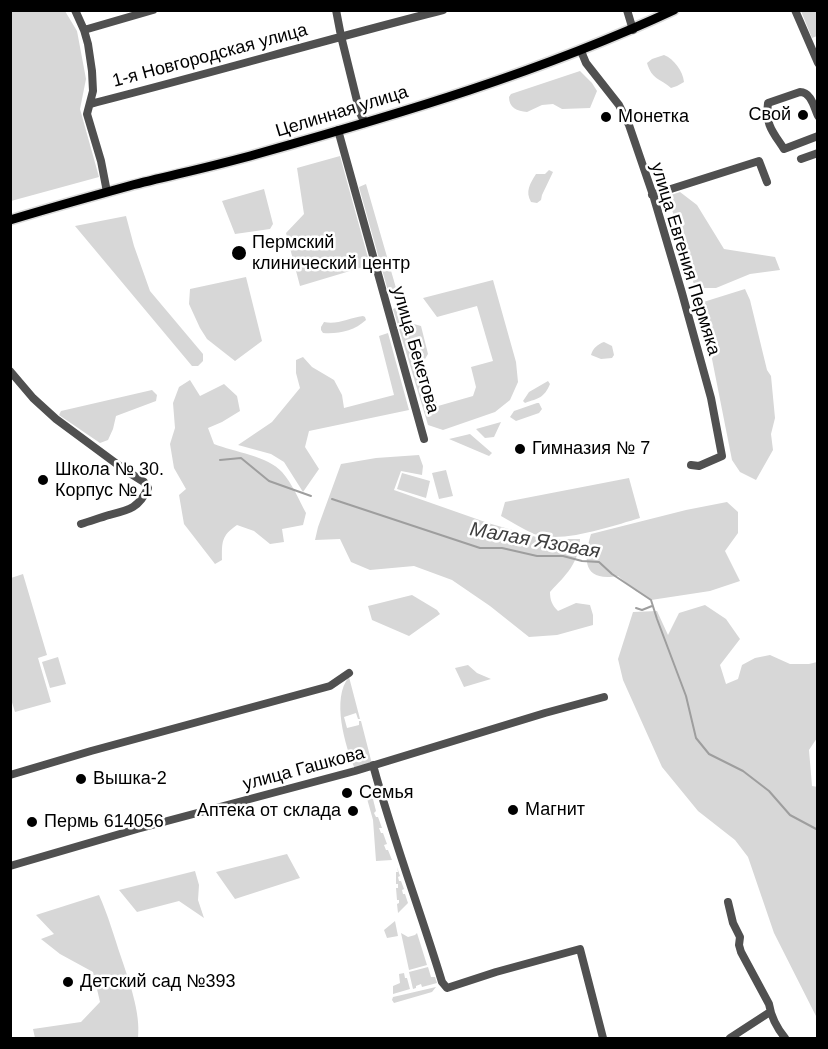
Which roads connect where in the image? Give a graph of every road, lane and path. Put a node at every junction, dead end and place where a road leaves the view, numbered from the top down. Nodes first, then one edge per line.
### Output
1 (75, 10) edge
2 (153, 10) edge
3 (336, 10) edge
4 (443, 10) edge
5 (627, 10) edge
6 (674, 10) edge
7 (795, 10) edge
8 (84, 30) junction
9 (633, 30) junction
10 (341, 36) junction
11 (582, 51) junction
12 (817, 58) edge
13 (90, 104) junction
14 (818, 116) edge
15 (365, 123) junction
16 (338, 130) junction
17 (818, 136) edge
18 (818, 153) edge
19 (801, 159) dead end
20 (767, 182) dead end
21 (107, 192) junction
22 (652, 195) junction
23 (10, 220) edge
24 (10, 371) edge
25 (424, 439) dead end
26 (691, 465) dead end
27 (81, 524) dead end
28 (349, 673) dead end
29 (604, 697) dead end
30 (373, 765) junction
31 (10, 775) edge
32 (10, 866) edge
33 (728, 902) dead end
34 (770, 1012) junction
35 (603, 1038) edge
36 (730, 1038) edge
37 (785, 1038) edge

1 - 8 street
2 - 8 street
3 - 10 street
4 - 10 street, 1-я Новгородская улица
5 - 9 street
6 - 9 main road, Целинная улица
7 - 12 street
8 - 13 street
9 - 11 main road, Целинная улица
10 - 13 street, 1-я Новгородская улица
10 - 15 street
11 - 15 main road, Целинная улица
11 - 22 street, улица Евгения Пермяка
13 - 21 street
14 - 17 street
15 - 16 main road, Целинная улица
16 - 21 main road, Целинная улица
16 - 25 street, улица Бекетова
18 - 19 street
20 - 22 street
21 - 23 main road, Целинная улица
22 - 26 street, улица Евгения Пермяка
24 - 27 street
28 - 31 street
29 - 30 street, улица Гашкова
30 - 32 street, улица Гашкова
30 - 35 street
33 - 34 street
34 - 36 street
34 - 37 street

